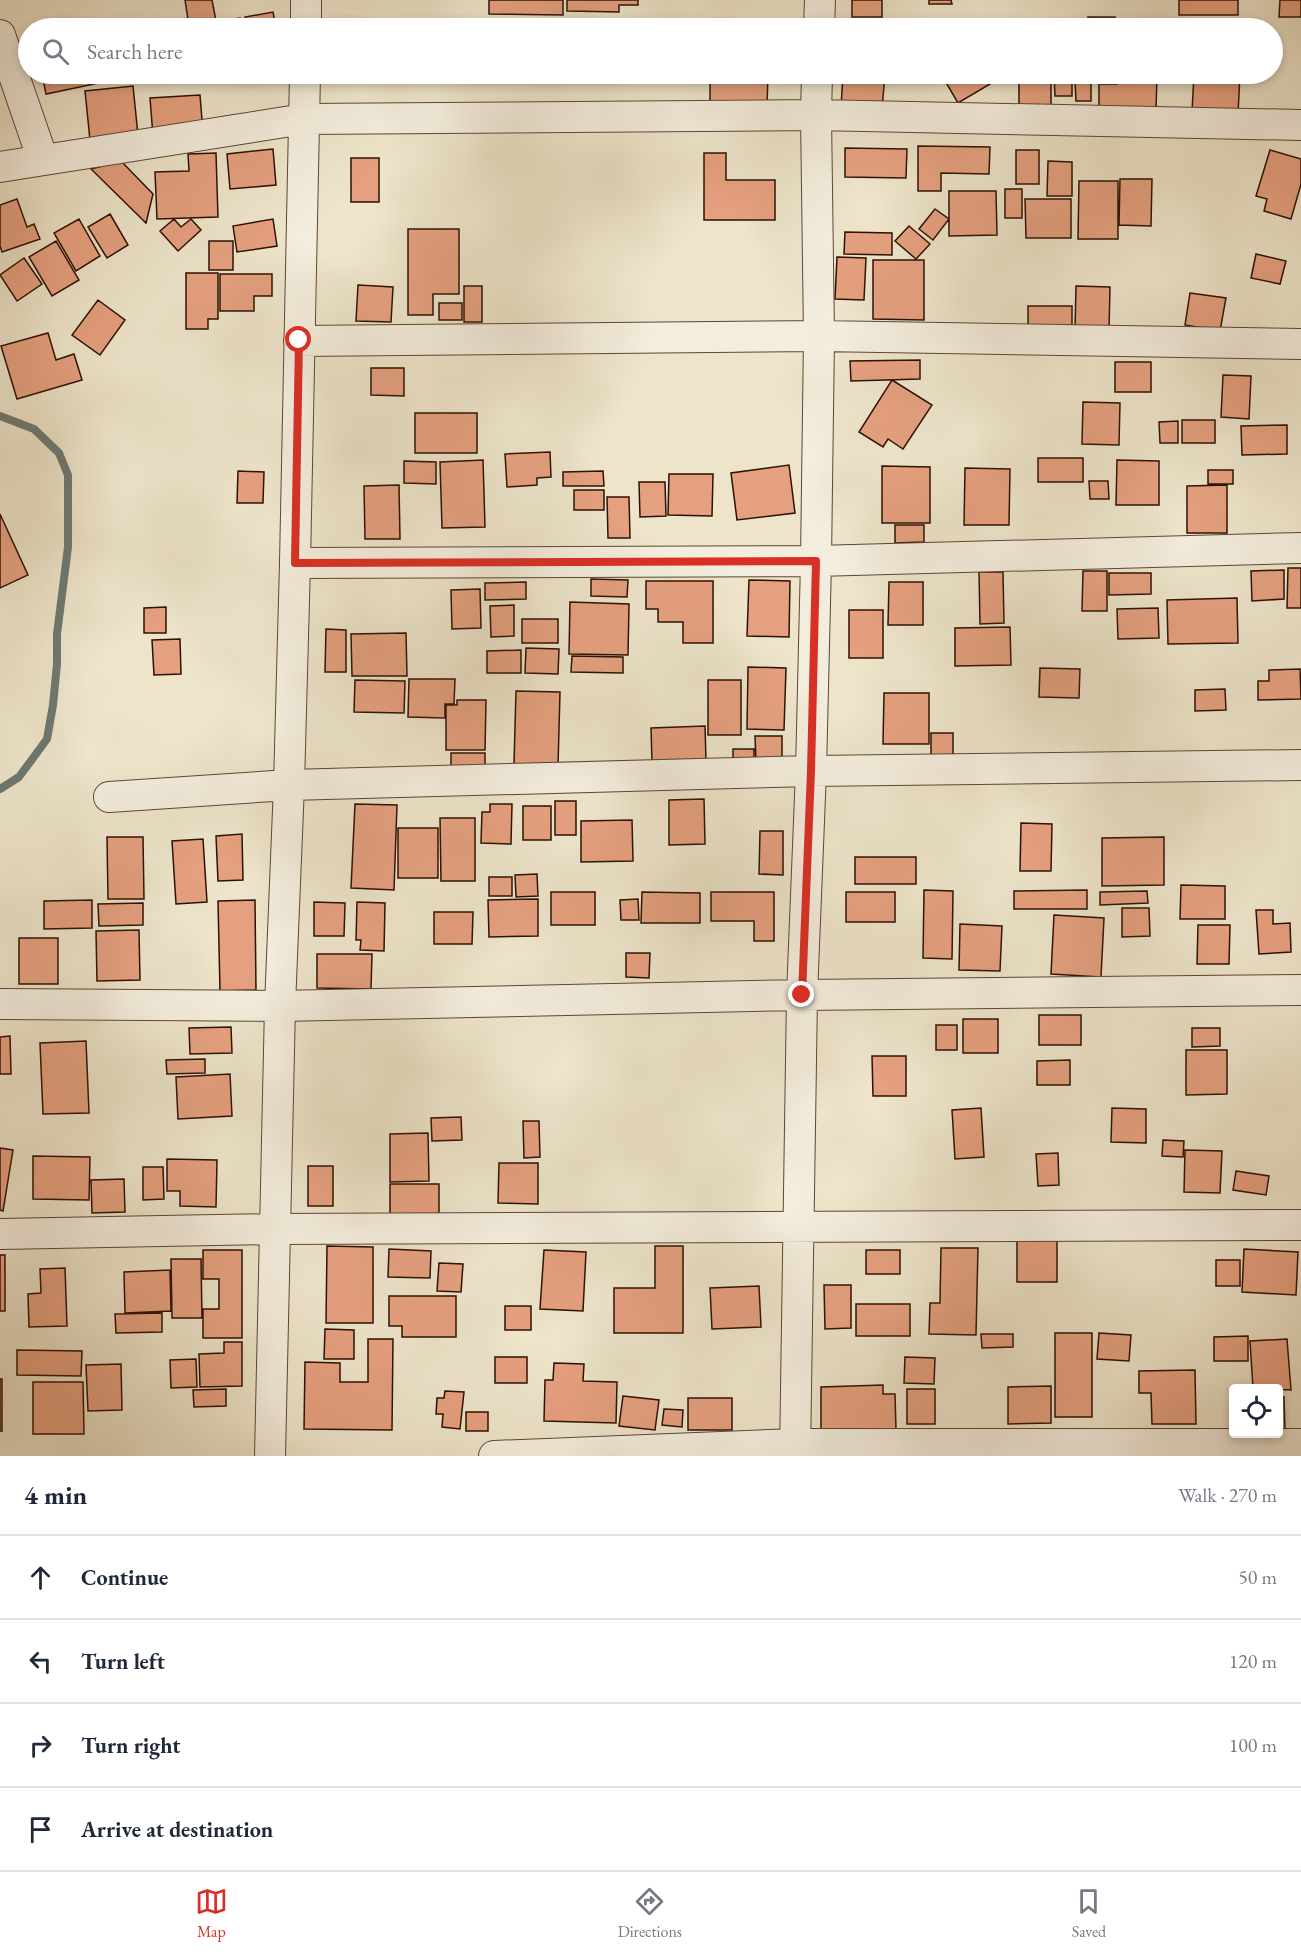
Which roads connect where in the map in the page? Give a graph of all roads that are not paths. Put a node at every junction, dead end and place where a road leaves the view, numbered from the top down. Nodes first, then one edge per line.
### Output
1 (306, 0) edge
2 (820, 0) edge
3 (306, 18) edge
4 (819, 18) edge
5 (0, 35) edge
6 (305, 84) edge
7 (817, 84) edge
8 (816, 115) junction
9 (304, 119) junction
10 (1301, 125) edge
11 (43, 160) junction
12 (0, 167) edge
13 (819, 336) junction
14 (299, 340) junction
15 (1301, 344) edge
16 (1301, 548) edge
17 (816, 561) junction
18 (295, 563) junction
19 (1301, 765) edge
20 (811, 771) junction
21 (289, 785) junction
22 (109, 797) dead end
23 (1301, 990) edge
24 (802, 995) junction
25 (0, 1004) edge
26 (280, 1006) junction
27 (1301, 1225) edge
28 (799, 1227) junction
29 (275, 1229) junction
30 (0, 1234) edge
31 (1301, 1444) edge
32 (795, 1450) edge
33 (270, 1456) edge
34 (494, 1456) edge

1 - 3 street
2 - 4 street
5 - 11 street
6 - 9 street
7 - 8 street
8 - 9 street
8 - 10 street
8 - 13 street
9 - 11 street
9 - 14 street
11 - 12 street
13 - 14 street
13 - 15 street
13 - 17 street
14 - 18 street
16 - 17 street
17 - 18 street
17 - 20 street
18 - 21 street
19 - 20 street
20 - 21 street
20 - 24 street
21 - 22 street
21 - 26 street
23 - 24 street
24 - 26 street
24 - 28 street
25 - 26 street
26 - 29 street
27 - 28 street
28 - 29 street
28 - 32 street
29 - 30 street
29 - 33 street
31 - 32 street
32 - 34 street

